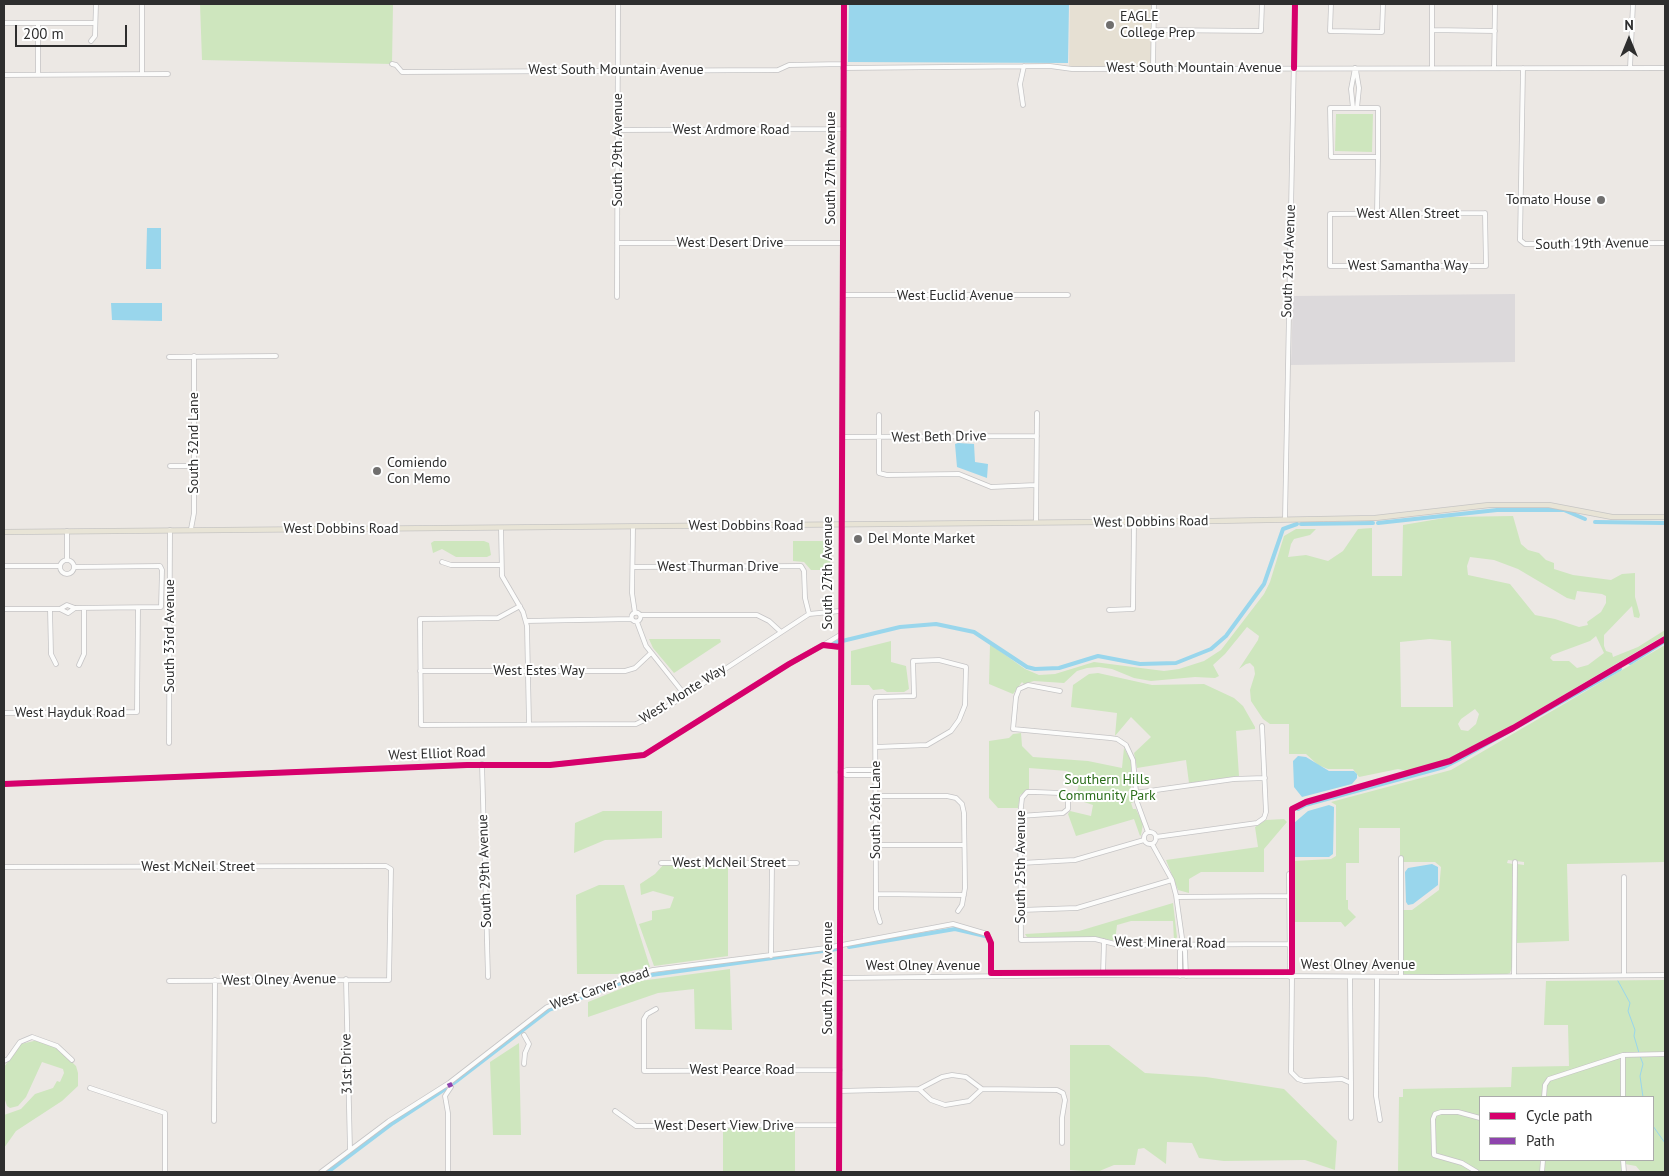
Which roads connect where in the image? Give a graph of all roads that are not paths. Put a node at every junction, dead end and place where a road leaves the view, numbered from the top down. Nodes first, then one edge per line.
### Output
1 (96, 4) edge
2 (142, 4) edge
3 (618, 4) edge
4 (844, 4) edge
5 (1154, 4) edge
6 (1262, 4) edge
7 (1295, 4) edge
8 (1331, 4) edge
9 (1383, 4) edge
10 (1432, 4) edge
11 (1495, 4) edge
12 (1633, 4) edge
13 (4, 23) edge
14 (38, 23) junction
15 (95, 24) junction
16 (1153, 30) junction
17 (1432, 30) junction
18 (1495, 31) junction
19 (91, 41) dead end
20 (392, 64) dead end
21 (843, 66) junction
22 (1024, 66) junction
23 (1153, 68) junction
24 (1294, 68) junction
25 (1355, 68) junction
26 (1432, 68) junction
27 (1494, 68) junction
28 (1523, 68) junction
29 (1630, 68) junction
30 (1665, 68) edge
31 (618, 70) junction
32 (142, 74) junction
33 (168, 74) dead end
34 (4, 75) edge
35 (38, 75) junction
36 (1023, 104) dead end
37 (1355, 108) junction
38 (844, 129) junction
39 (618, 130) junction
40 (1378, 157) junction
41 (1377, 213) junction
42 (843, 243) junction
43 (1665, 243) edge
44 (617, 244) junction
45 (1330, 266) joint
46 (1486, 266) joint
47 (843, 295) junction
48 (1068, 295) dead end
49 (617, 297) dead end
50 (169, 356) dead end
51 (194, 356) junction
52 (276, 356) dead end
53 (1037, 413) dead end
54 (880, 414) dead end
55 (1037, 436) junction
56 (842, 437) junction
57 (879, 437) junction
58 (170, 466) dead end
59 (194, 466) junction
60 (1036, 485) junction
61 (1665, 517) edge
62 (1285, 519) junction
63 (1036, 522) junction
64 (1134, 522) junction
65 (841, 526) junction
66 (633, 527) junction
67 (501, 528) junction
68 (170, 530) junction
69 (191, 530) junction
70 (67, 531) junction
71 (4, 532) edge
72 (67, 560) junction
73 (442, 562) dead end
74 (500, 565) junction
75 (4, 566) edge
76 (60, 566) junction
77 (74, 567) junction
78 (633, 567) junction
79 (520, 606) junction
80 (50, 608) junction
81 (75, 608) junction
82 (84, 608) junction
83 (138, 608) junction
84 (4, 609) edge
85 (60, 609) junction
86 (1109, 610) dead end
87 (840, 611) junction
88 (635, 613) junction
89 (808, 614) junction
90 (640, 616) junction
91 (632, 619) junction
92 (526, 621) junction
93 (638, 622) junction
94 (781, 632) junction
95 (840, 636) junction
96 (823, 645) junction
97 (840, 645) junction
98 (652, 654) junction
99 (56, 664) dead end
100 (78, 665) dead end
101 (420, 671) junction
102 (528, 671) junction
103 (1060, 690) dead end
104 (685, 695) junction
105 (4, 713) edge
106 (528, 724) junction
107 (1262, 726) dead end
108 (169, 743) dead end
109 (876, 747) junction
110 (482, 764) junction
111 (840, 772) junction
112 (876, 772) junction
113 (1265, 778) junction
114 (4, 784) edge
115 (1135, 794) junction
116 (876, 796) junction
117 (1020, 816) junction
118 (1148, 832) junction
119 (1156, 837) junction
120 (1144, 840) junction
121 (1152, 844) junction
122 (876, 845) junction
123 (964, 845) junction
124 (1401, 858) dead end
125 (1515, 862) dead end
126 (661, 863) dead end
127 (772, 863) junction
128 (797, 863) dead end
129 (1021, 863) junction
130 (4, 868) edge
131 (1289, 874) dead end
132 (1624, 877) dead end
133 (1172, 880) junction
134 (876, 894) junction
135 (964, 895) junction
136 (1289, 896) junction
137 (1177, 898) junction
138 (1021, 910) junction
139 (958, 911) dead end
140 (880, 922) dead end
141 (988, 934) dead end
142 (1021, 940) joint
143 (1104, 941) junction
144 (1290, 944) junction
145 (1183, 945) junction
146 (840, 946) junction
147 (771, 956) junction
148 (1180, 959) junction
149 (1186, 959) junction
150 (1103, 975) junction
151 (1624, 975) junction
152 (1665, 975) edge
153 (1180, 976) junction
154 (1186, 976) junction
155 (1514, 976) junction
156 (1291, 977) junction
157 (1350, 977) junction
158 (1377, 977) junction
159 (1401, 977) junction
160 (488, 978) dead end
161 (840, 978) junction
162 (346, 979) junction
163 (215, 980) junction
164 (388, 980) joint
165 (169, 981) dead end
166 (656, 1008) dead end
167 (524, 1034) dead end
168 (1665, 1054) edge
169 (1623, 1055) junction
170 (72, 1060) dead end
171 (4, 1061) edge
172 (524, 1064) dead end
173 (840, 1070) junction
174 (1352, 1083) junction
175 (451, 1087) dead end
176 (90, 1088) dead end
177 (919, 1089) junction
178 (982, 1089) junction
179 (840, 1090) junction
180 (1544, 1096) edge
181 (1623, 1096) edge
182 (615, 1111) dead end
183 (1351, 1118) dead end
184 (1479, 1118) edge
185 (1380, 1120) dead end
186 (214, 1121) dead end
187 (839, 1125) junction
188 (1062, 1143) dead end
189 (350, 1150) junction
190 (165, 1172) edge
191 (321, 1172) edge
192 (448, 1172) edge
193 (839, 1172) edge
194 (1477, 1172) edge

1 - 15 street
2 - 32 street
3 - 31 street, South 29th Avenue
4 - 21 street, South 27th Avenue
5 - 16 street
6 - 16 street
7 - 24 street, South 23rd Avenue
8 - 9 street
10 - 17 street
11 - 18 street
12 - 29 street
13 - 14 street
14 - 15 street
14 - 35 street
15 - 19 street
16 - 23 street
17 - 18 street
17 - 26 street
18 - 27 street
20 - 31 street, West South Mountain Avenue
21 - 22 street, West South Mountain Avenue
21 - 31 street, West South Mountain Avenue
21 - 38 street, South 27th Avenue
22 - 23 street, West South Mountain Avenue
22 - 36 street
23 - 24 street, West South Mountain Avenue
24 - 25 street, West South Mountain Avenue
24 - 62 street, South 23rd Avenue
25 - 26 street, West South Mountain Avenue
25 - 37 street
25 - 37 street
26 - 27 street, West South Mountain Avenue
27 - 28 street, West South Mountain Avenue
28 - 29 street, West South Mountain Avenue
28 - 43 street, South 19th Avenue
29 - 30 street, West South Mountain Avenue
31 - 39 street, South 29th Avenue
32 - 33 street
32 - 35 street
34 - 35 street
37 - 40 street
37 - 40 street
38 - 39 street, West Ardmore Road
38 - 42 street, South 27th Avenue
39 - 44 street, South 29th Avenue
40 - 41 street
41 - 45 street, West Allen Street
41 - 46 street, West Allen Street
42 - 44 street, West Desert Drive
42 - 47 street, South 27th Avenue
44 - 49 street, South 29th Avenue
45 - 46 street, West Samantha Way
47 - 48 street, West Euclid Avenue
47 - 56 street, South 27th Avenue
50 - 51 street
51 - 52 street
51 - 59 street, South 32nd Lane
53 - 55 street
54 - 57 street
55 - 57 street, West Beth Drive
55 - 60 street
56 - 57 street, West Beth Drive
56 - 65 street, South 27th Avenue
57 - 60 street
58 - 59 street
59 - 69 street, South 32nd Lane
60 - 63 street
61 - 62 main road, West Dobbins Road
62 - 64 main road, West Dobbins Road
63 - 64 main road, West Dobbins Road
63 - 65 main road, West Dobbins Road
64 - 86 street
65 - 66 main road, West Dobbins Road
65 - 87 street, South 27th Avenue
66 - 67 main road, West Dobbins Road
66 - 78 street
67 - 69 main road, West Dobbins Road
67 - 74 street
68 - 69 main road, West Dobbins Road
68 - 70 main road, West Dobbins Road
68 - 108 street, South 33rd Avenue
70 - 71 main road, West Dobbins Road
70 - 72 street
72 - 76 street
72 - 77 street
73 - 74 street
74 - 79 street
75 - 76 street
76 - 77 street
77 - 83 street
78 - 88 street
78 - 89 street, West Thurman Drive
79 - 92 street
79 - 101 street
80 - 84 street
80 - 85 street
80 - 99 street
81 - 82 street
81 - 85 street
81 - 85 street
82 - 83 street
82 - 100 street
83 - 105 street, West Hayduk Road
87 - 89 street, West Monte Way
87 - 95 street, South 27th Avenue
88 - 90 street
88 - 91 street
89 - 94 street, West Monte Way
90 - 93 street
90 - 94 street
91 - 92 street
91 - 93 street
92 - 102 street
93 - 98 street
94 - 104 street, West Monte Way
95 - 96 street, West Elliot Road
95 - 97 street, South 27th Avenue
96 - 97 street
96 - 110 street, West Elliot Road
97 - 111 street, South 27th Avenue
98 - 102 street, West Estes Way
98 - 104 street
101 - 102 street, West Estes Way
101 - 106 street, West Monte Way
102 - 106 street
103 - 115 street
104 - 106 street, West Monte Way
107 - 113 street
109 - 109 street, South 26th Lane
109 - 112 street, South 26th Lane
110 - 114 street, West Elliot Road
110 - 160 street, South 29th Avenue
111 - 112 street
111 - 146 street, South 27th Avenue
112 - 116 street, South 26th Lane
113 - 115 street
113 - 119 street
115 - 118 street
116 - 122 street, South 26th Lane
116 - 123 street
117 - 117 street, South 25th Avenue
117 - 129 street, South 25th Avenue
118 - 119 street
118 - 120 street
119 - 121 street
120 - 121 street
120 - 129 street
121 - 133 street
122 - 123 street
122 - 134 street, South 26th Lane
123 - 135 street
124 - 159 street
125 - 155 street
126 - 127 street, West McNeil Street
127 - 128 street, West McNeil Street
127 - 147 street
129 - 138 street, South 25th Avenue
130 - 164 street, West McNeil Street
131 - 136 street
132 - 151 street
133 - 137 street
133 - 138 street
134 - 135 street
134 - 140 street, South 26th Lane
135 - 139 street
136 - 137 street
136 - 144 street
137 - 145 street
138 - 142 street, South 25th Avenue
141 - 146 street, West Carver Road
142 - 143 street, West Mineral Road
143 - 145 street, West Mineral Road
143 - 150 street
144 - 145 street, West Mineral Road
144 - 156 street
145 - 148 street
145 - 149 street
146 - 147 street, West Carver Road
146 - 161 street, South 27th Avenue
147 - 189 street, West Carver Road
148 - 149 street
148 - 153 street
149 - 154 street
150 - 153 street, West Olney Avenue
150 - 161 street, West Olney Avenue
151 - 152 street, West Olney Avenue
151 - 155 street, West Olney Avenue
153 - 154 street, West Olney Avenue
154 - 156 street, West Olney Avenue
155 - 159 street, West Olney Avenue
156 - 157 street, West Olney Avenue
156 - 174 street
157 - 158 street, West Olney Avenue
157 - 174 street
158 - 159 street, West Olney Avenue
158 - 185 street
161 - 173 street, South 27th Avenue
162 - 163 street, West Olney Avenue
162 - 164 street, West Olney Avenue
162 - 189 street, 31st Drive
163 - 165 street, West Olney Avenue
163 - 186 street
166 - 173 street, West Pearce Road
167 - 172 street
168 - 169 street
169 - 180 street
169 - 181 street
170 - 171 street
173 - 179 street, South 27th Avenue
174 - 183 street
175 - 192 street
176 - 190 street
177 - 178 street
177 - 178 street
177 - 179 street
178 - 188 street
179 - 187 street, South 27th Avenue
182 - 187 street, West Desert View Drive
184 - 194 street
187 - 193 street, South 27th Avenue
189 - 191 street, West Carver Road

